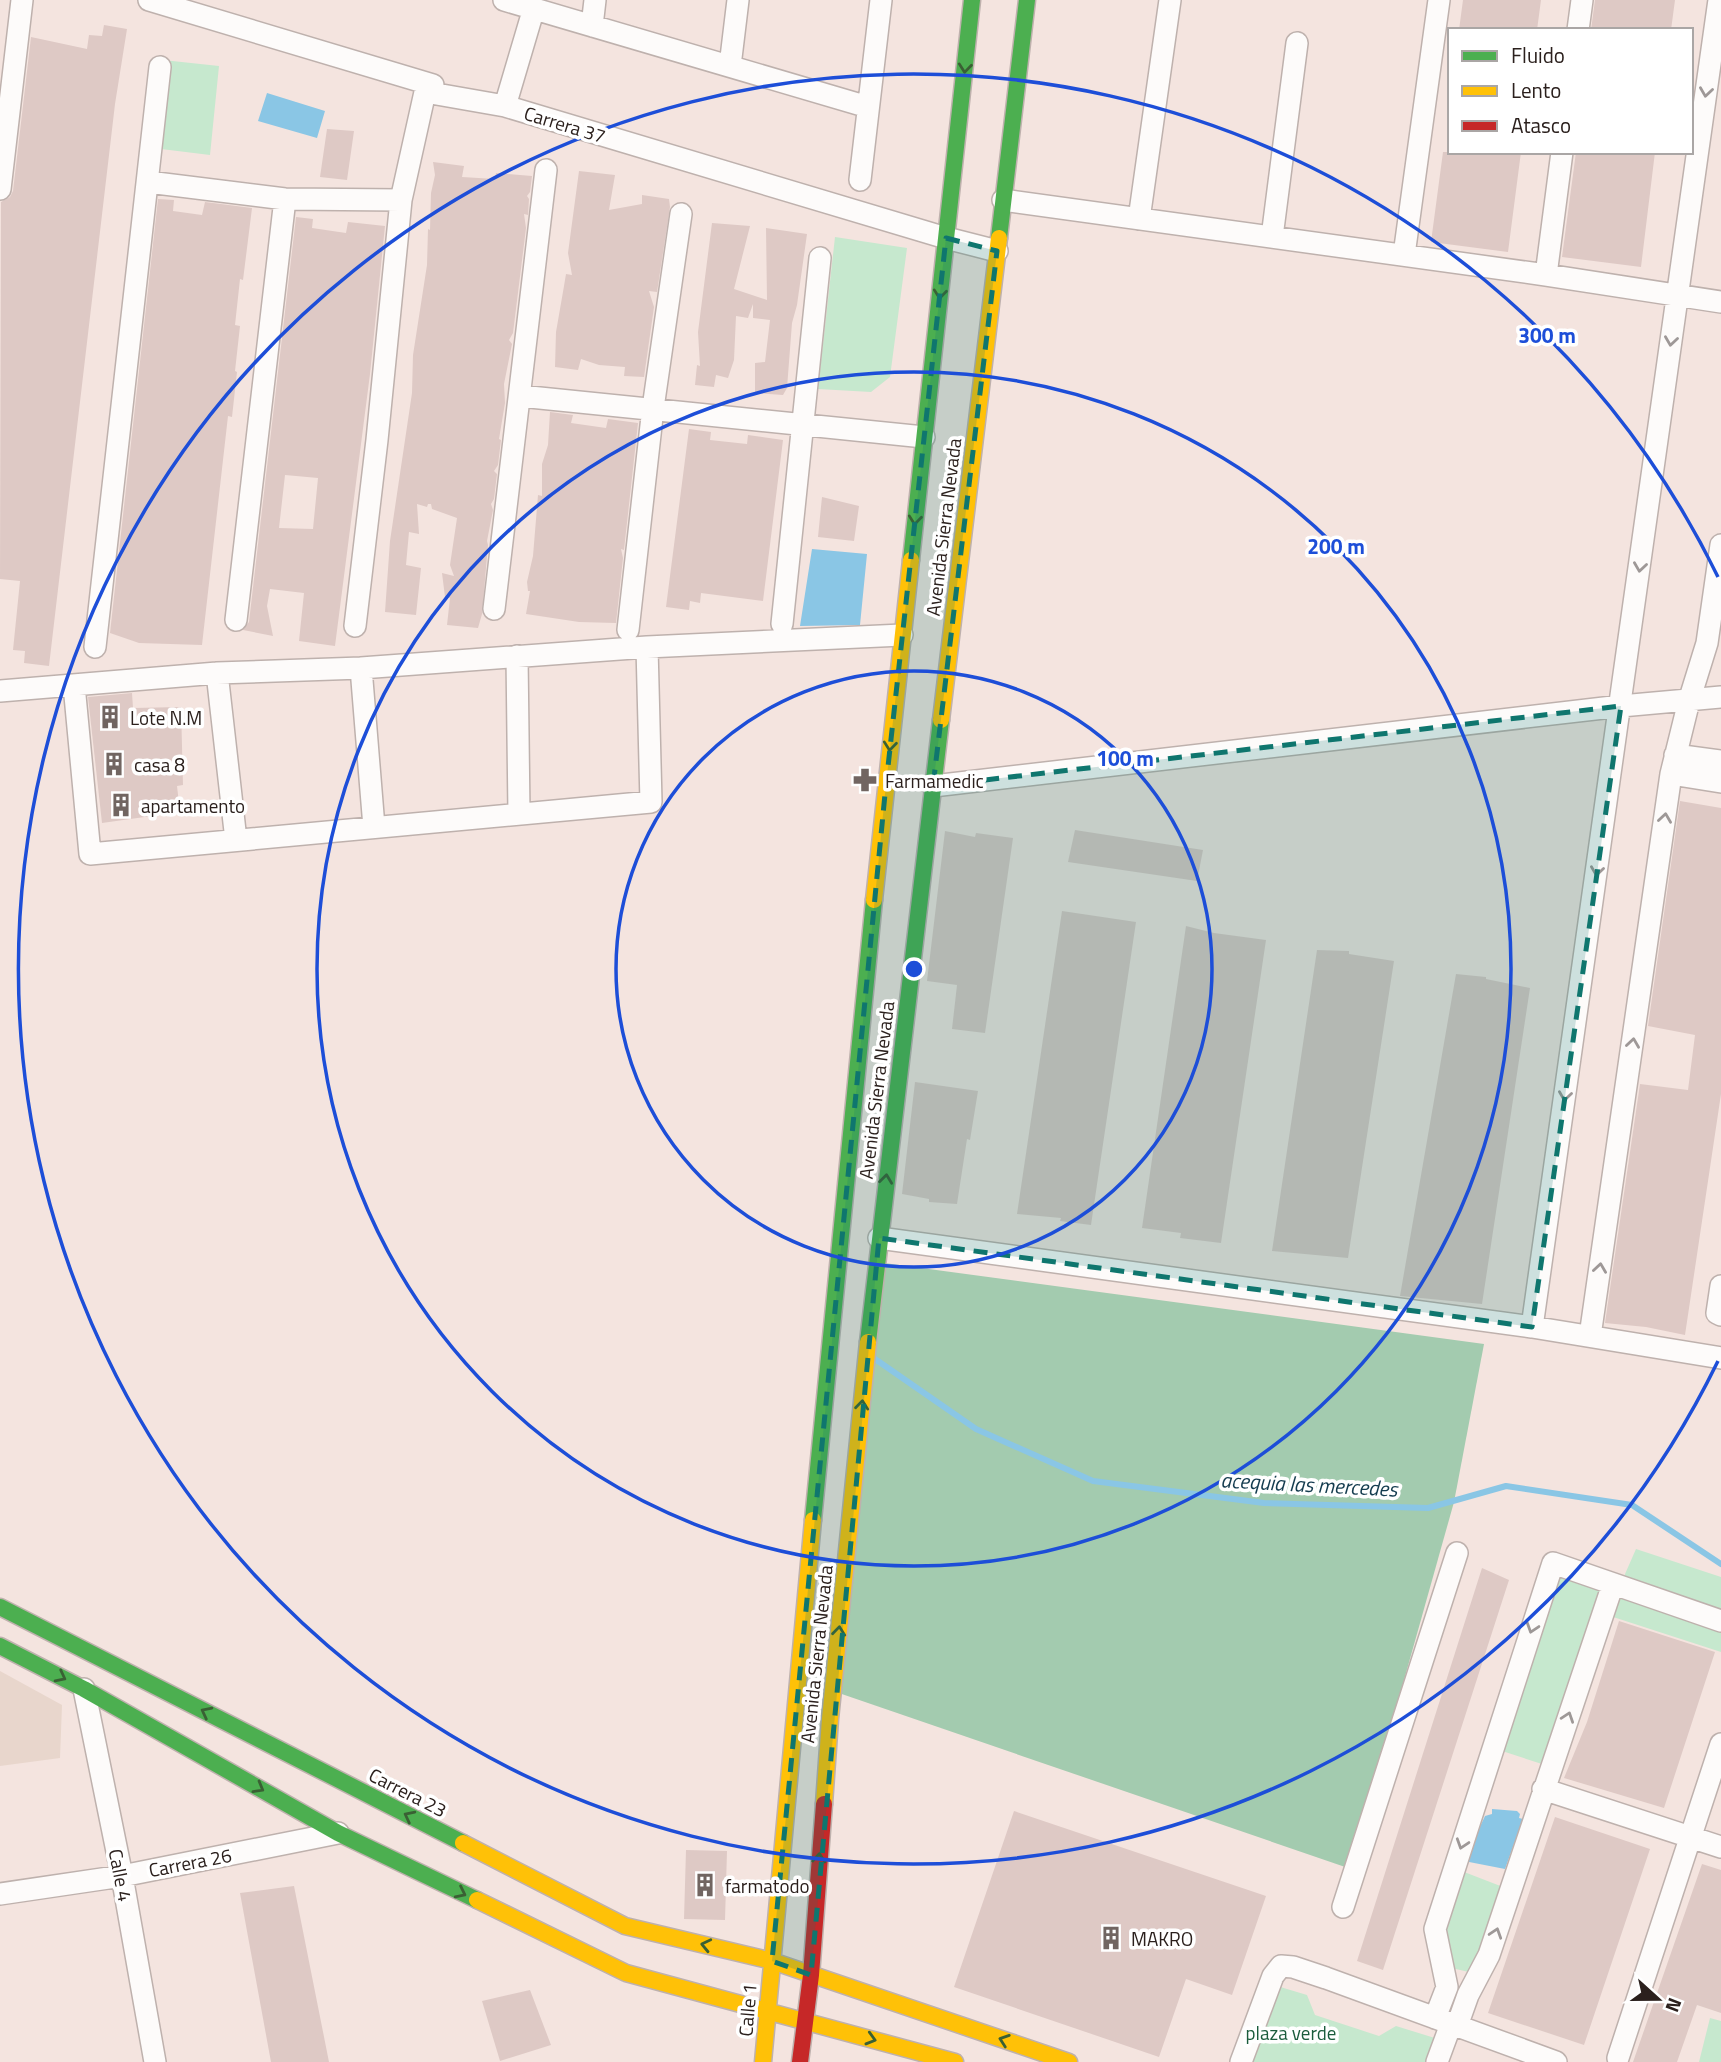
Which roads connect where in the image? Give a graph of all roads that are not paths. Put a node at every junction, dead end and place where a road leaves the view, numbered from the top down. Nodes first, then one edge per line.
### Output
1 (22, 0) edge
2 (149, 0) edge
3 (504, 0) edge
4 (595, 0) edge
5 (738, 0) edge
6 (881, 0) edge
7 (972, 0) edge
8 (1027, 0) edge
9 (1170, 0) edge
10 (1439, 0) edge
11 (1582, 0) edge
12 (1719, 0) edge
13 (534, 8) junction
14 (592, 26) junction
15 (1578, 28) edge
16 (1297, 43) dead end
17 (730, 66) junction
18 (160, 67) dead end
19 (425, 92) junction
20 (505, 106) junction
21 (868, 107) junction
22 (1562, 154) edge
23 (546, 170) dead end
24 (860, 180) dead end
25 (148, 182) junction
26 (0, 189) edge
27 (285, 199) junction
28 (401, 200) junction
29 (1003, 200) junction
30 (681, 214) dead end
31 (1139, 219) junction
32 (1272, 237) junction
33 (946, 238) junction
34 (997, 251) junction
35 (1404, 256) junction
36 (820, 258) dead end
37 (1546, 275) junction
38 (1678, 295) junction
39 (1721, 302) edge
40 (520, 396) junction
41 (653, 408) junction
42 (803, 424) junction
43 (924, 437) junction
44 (1721, 545) edge
45 (494, 609) dead end
46 (236, 620) dead end
47 (782, 624) dead end
48 (355, 626) dead end
49 (628, 630) dead end
50 (902, 635) junction
51 (647, 646) junction
52 (95, 648) dead end
53 (517, 656) junction
54 (362, 668) junction
55 (217, 673) junction
56 (74, 685) junction
57 (0, 691) edge
58 (1721, 697) edge
59 (1689, 701) junction
60 (1621, 706) junction
61 (1721, 761) edge
62 (1673, 765) junction
63 (1721, 782) edge
64 (933, 786) junction
65 (519, 814) junction
66 (374, 827) junction
67 (236, 840) junction
68 (879, 1238) junction
69 (1721, 1286) edge
70 (1721, 1315) edge
71 (1532, 1327) junction
72 (1590, 1336) junction
73 (1721, 1358) edge
74 (1457, 1553) dead end
75 (1613, 1584) junction
76 (0, 1607) edge
77 (1721, 1621) edge
78 (0, 1646) edge
79 (84, 1689) junction
80 (1721, 1744) edge
81 (1543, 1789) junction
82 (338, 1833) junction
83 (1690, 1837) junction
84 (1721, 1847) edge
85 (122, 1876) junction
86 (0, 1894) edge
87 (1343, 1907) dead end
88 (772, 1961) junction
89 (626, 1973) junction
90 (810, 1975) junction
91 (768, 2010) junction
92 (730, 2017) dead end
93 (806, 2020) junction
94 (1448, 2023) junction
95 (749, 2032) dead end
96 (764, 2056) edge
97 (1618, 2058) dead end
98 (155, 2062) edge
99 (800, 2062) edge
100 (955, 2062) edge
101 (1069, 2062) edge
102 (1241, 2062) edge
103 (1437, 2062) edge
104 (1556, 2062) edge

1 - 26 street
2 - 19 street
3 - 13 street
4 - 14 street
5 - 17 street
6 - 21 street
7 -> 33 main road, Avenida Sierra Nevada
8 - 29 main road, Avenida Sierra Nevada
9 - 31 street
10 - 35 street
11 - 15 street
12 -> 38 street
13 - 14 street
13 - 20 street
14 - 17 street
16 - 32 street
17 - 21 street
18 - 25 street
19 - 20 street, Carrera 37
19 - 28 street
20 - 33 street, Carrera 37
21 - 24 street
22 - 37 street
23 - 40 street
25 - 27 street
25 - 52 street
27 - 28 street
27 - 46 street
28 - 48 street
29 - 31 street
29 - 34 main road, Avenida Sierra Nevada
30 - 41 street
31 - 32 street
32 - 35 street
33 - 34 street, Carrera 37
33 -> 43 main road, Avenida Sierra Nevada
34 - 64 main road, Avenida Sierra Nevada
35 - 37 street
36 - 42 street
37 - 38 street
38 - 39 street
38 -> 60 street
40 - 41 street
40 - 45 street
41 - 42 street
41 - 49 street
42 - 43 street
42 - 47 street
43 -> 50 main road, Avenida Sierra Nevada
44 - 59 street
50 - 51 street
50 -> 88 main road, Avenida Sierra Nevada
51 - 53 street
51 - 65 street
53 - 54 street
53 - 65 street
54 - 55 street
54 - 66 street
55 - 56 street
55 - 67 street
56 - 57 street
56 - 67 street
58 - 59 street
59 - 60 street
59 - 62 street
60 - 64 street
60 -> 71 street
61 - 62 street
62 - 63 street
72 -> 62 street
68 -> 64 main road, Avenida Sierra Nevada
65 - 66 street
66 - 67 street
68 - 71 street
90 -> 68 main road, Avenida Sierra Nevada
69 - 70 street
71 - 72 street
72 - 73 street
74 - 87 street
75 - 77 street
81 -> 75 street
75 -> 94 street
88 -> 76 main road, Carrera 23
78 -> 79 main road
79 -> 82 main road
79 - 85 street, Calle 4
80 - 83 street
81 - 83 street
94 -> 81 street
82 - 85 street, Carrera 26
82 -> 89 main road
83 - 84 street
83 - 97 street
85 - 86 street, Carrera 26
85 - 98 street, Calle 4
88 - 90 main road, Carrera 23
88 - 91 main road, Calle 1
89 - 91 main road
89 - 92 main road
90 - 93 main road, Avenida Sierra Nevada
101 -> 90 main road, Carrera 23
91 - 93 main road
91 - 96 main road, Calle 1
93 - 99 main road, Avenida Sierra Nevada
93 -> 100 main road
94 - 102 street
94 - 103 street
94 - 104 street
95 - 96 main road

